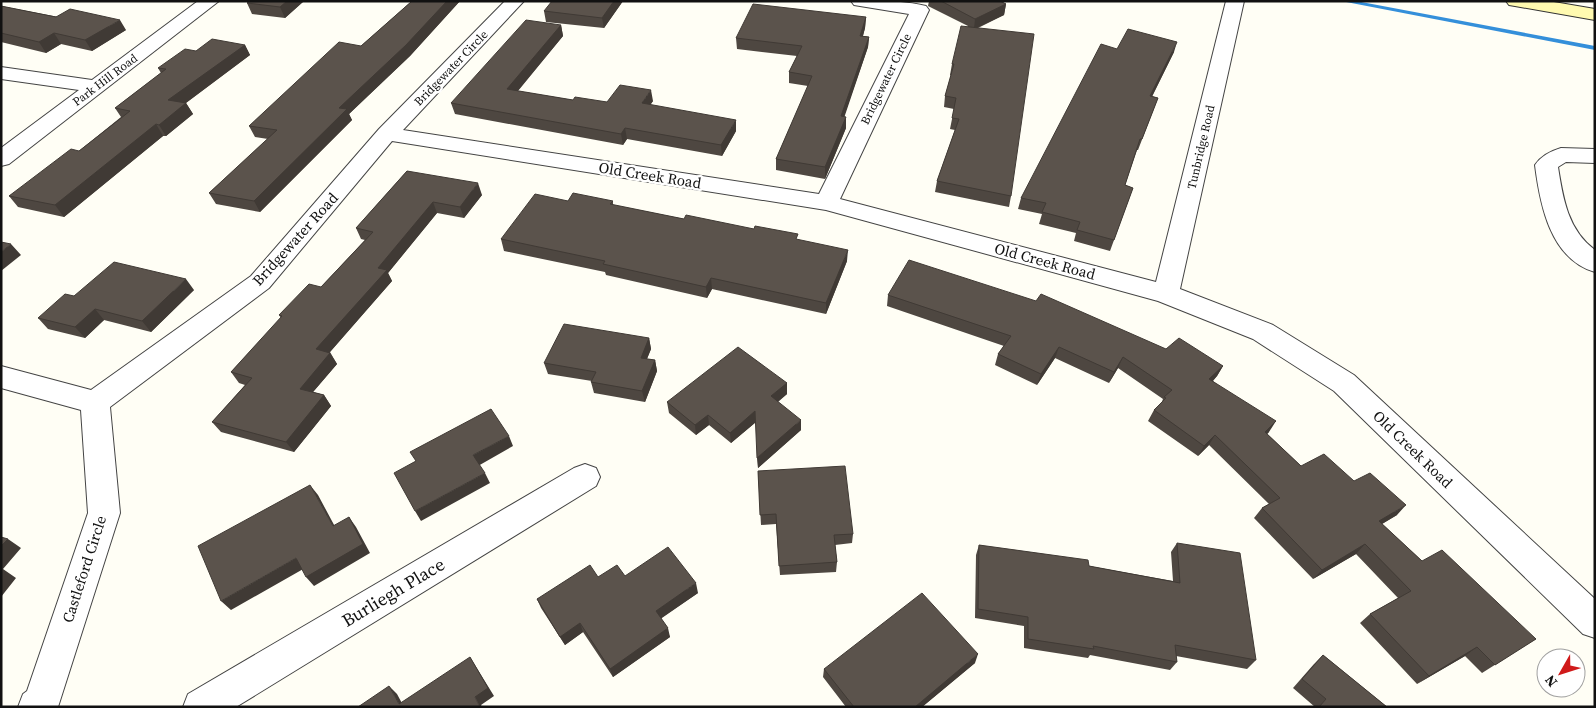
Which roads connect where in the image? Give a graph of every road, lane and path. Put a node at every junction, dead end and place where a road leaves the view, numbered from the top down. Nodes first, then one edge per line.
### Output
1 (210, 1) edge
2 (515, 1) edge
3 (860, 1) edge
4 (1235, 1) edge
5 (1515, 1) edge
6 (1595, 15) edge
7 (1, 72) edge
8 (97, 87) junction
9 (387, 134) junction
10 (1595, 156) edge
11 (1, 159) edge
12 (826, 203) junction
13 (1595, 263) edge
14 (1166, 294) junction
15 (1, 377) edge
16 (95, 402) junction
17 (585, 477) dead end
18 (1595, 622) edge
19 (43, 705) edge
20 (201, 707) edge

1 - 8 street, Park Hill Road
2 - 9 street, Bridgewater Circle
3 - 12 street, Bridgewater Circle
4 - 14 street, Tunbridge Road
5 - 6 main road
7 - 8 street
8 - 11 street, Park Hill Road
9 - 12 street, Old Creek Road
9 - 16 street, Bridgewater Road
10 - 13 street
12 - 14 street, Old Creek Road
14 - 18 street, Old Creek Road
15 - 16 street
16 - 19 street, Castleford Circle
17 - 20 street, Burliegh Place

